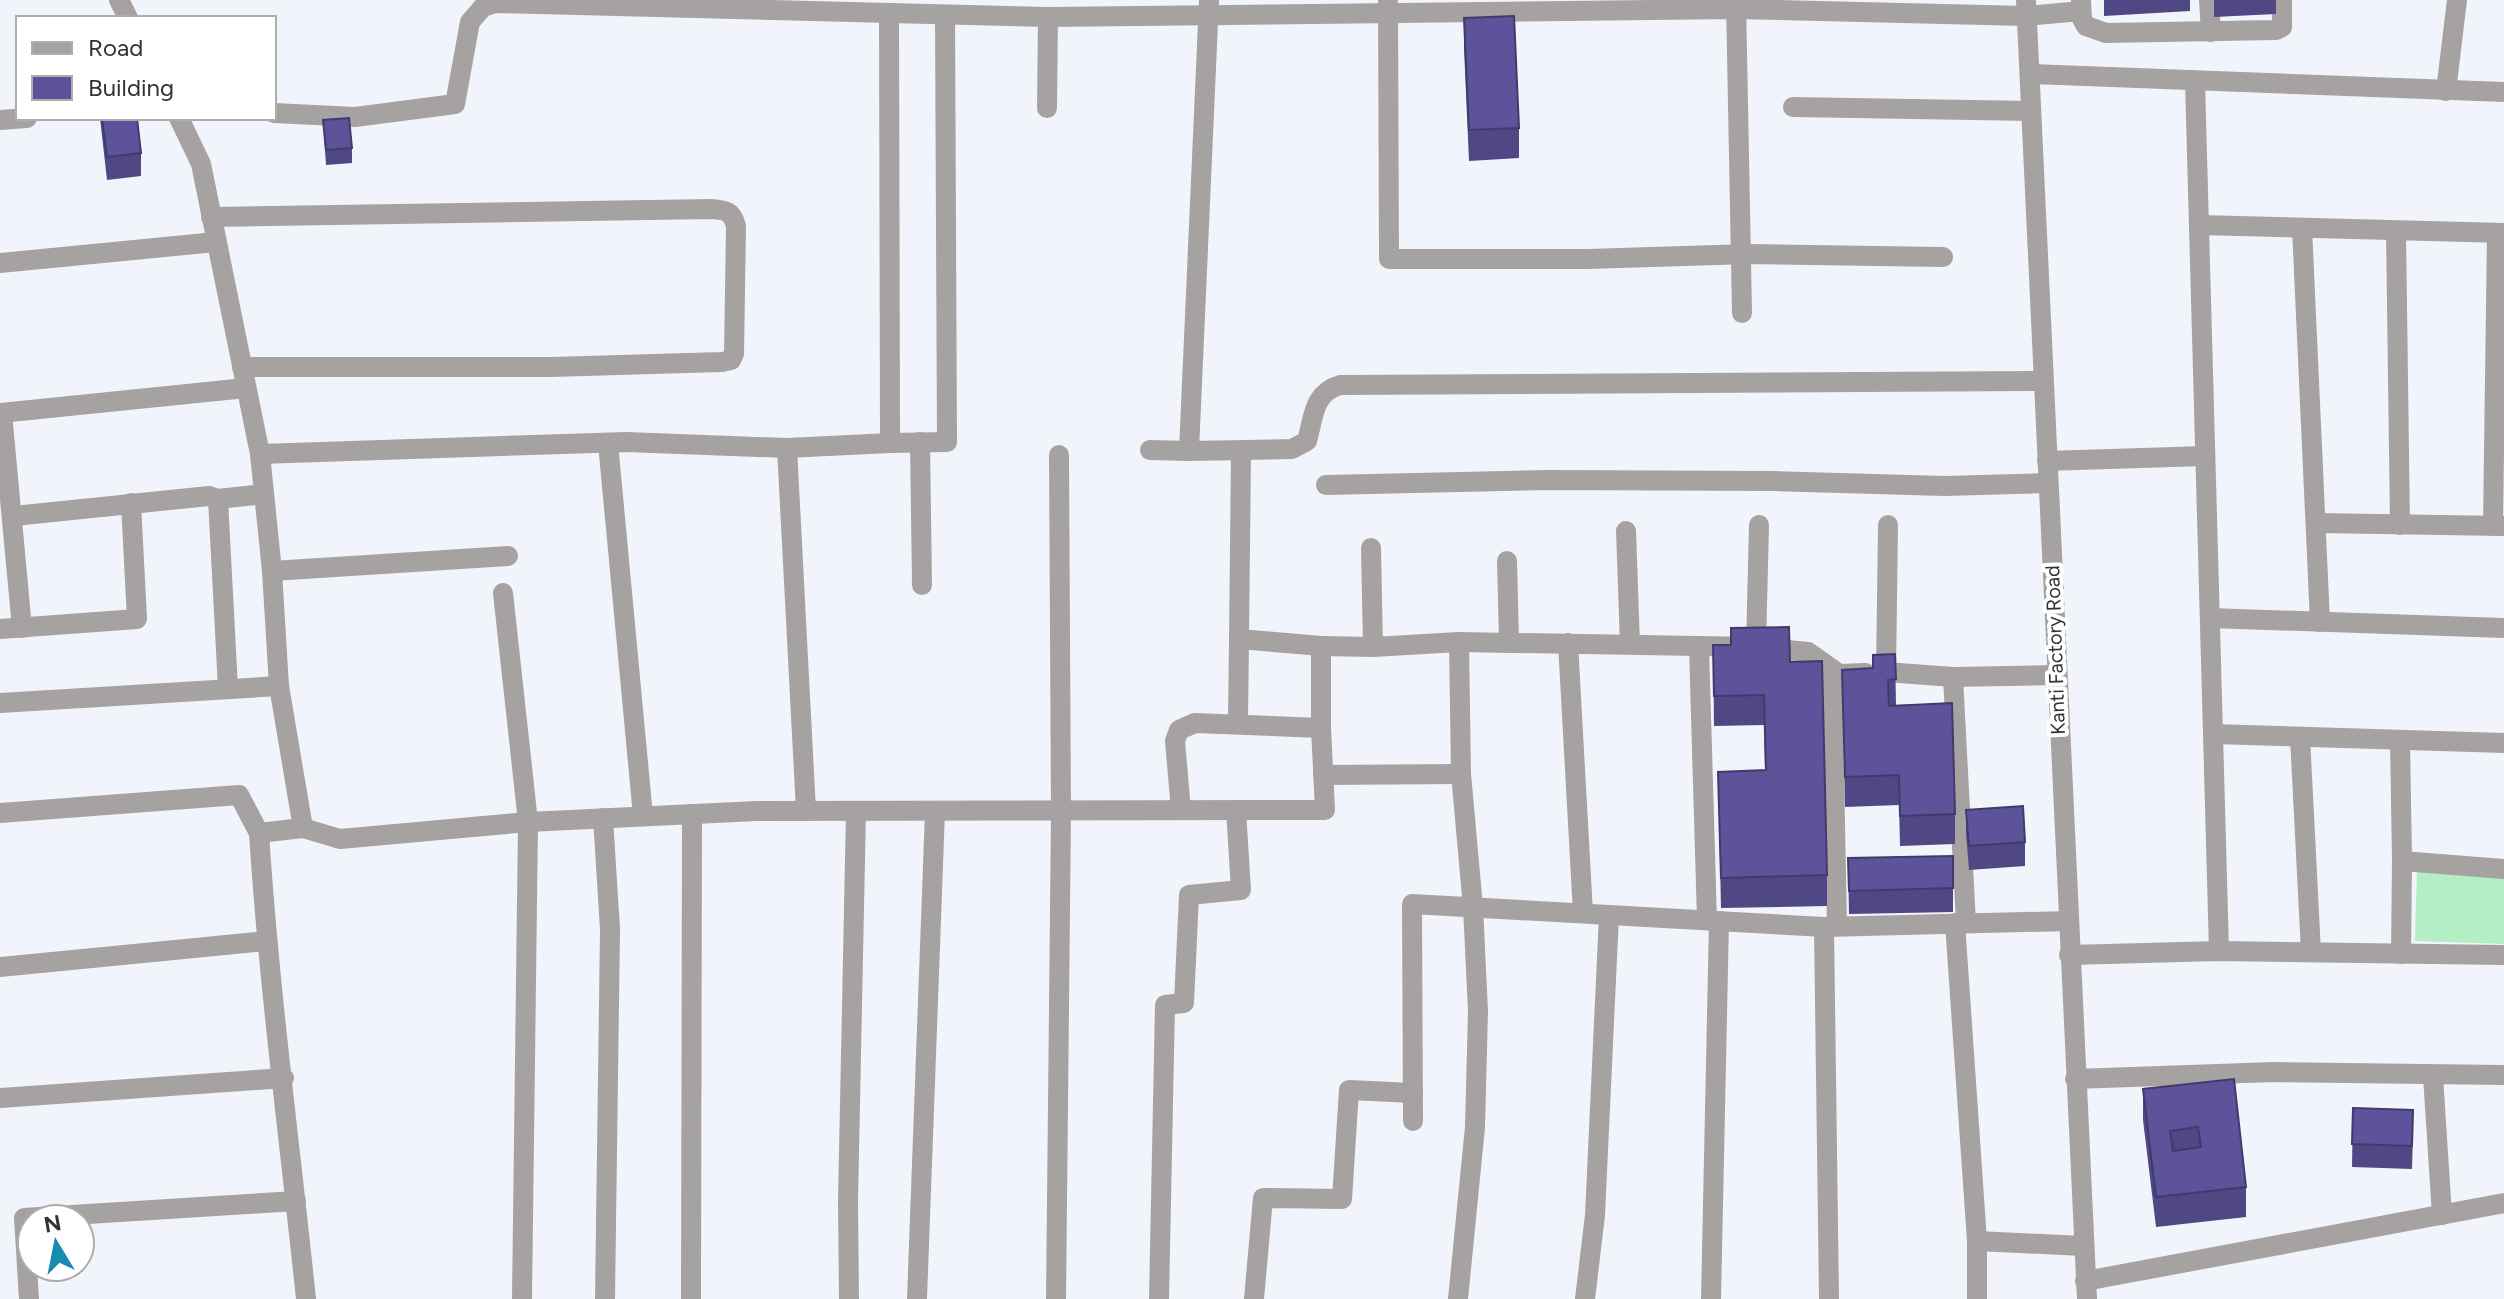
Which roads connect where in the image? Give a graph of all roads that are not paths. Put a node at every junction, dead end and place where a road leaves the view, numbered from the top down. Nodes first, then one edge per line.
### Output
1 (2209, 0) edge
2 (2282, 0) edge
3 (2457, 0) edge
4 (600, 3) edge
5 (695, 4) edge
6 (1736, 4) edge
7 (1621, 5) edge
8 (470, 6) edge
9 (828, 6) edge
10 (1388, 6) edge
11 (1504, 6) edge
12 (2081, 6) edge
13 (1312, 7) edge
14 (1106, 8) edge
15 (1209, 8) edge
16 (2026, 8) edge
17 (938, 10) edge
18 (889, 14) junction
19 (1048, 17) junction
20 (2211, 32) junction
21 (2030, 74) junction
22 (2195, 82) junction
23 (2446, 91) junction
24 (2504, 92) edge
25 (1793, 107) dead end
26 (1047, 108) dead end
27 (2031, 111) junction
28 (276, 113) edge
29 (180, 120) edge
30 (211, 217) junction
31 (2199, 225) junction
32 (2302, 228) junction
33 (2396, 231) junction
34 (2500, 233) edge
35 (216, 242) junction
36 (1740, 255) junction
37 (1943, 257) dead end
38 (0, 263) edge
39 (1742, 313) dead end
40 (2500, 336) edge
41 (244, 378) junction
42 (2043, 381) junction
43 (1, 413) edge
44 (920, 442) junction
45 (608, 443) junction
46 (890, 443) junction
47 (787, 448) junction
48 (1150, 450) dead end
49 (1189, 451) junction
50 (1241, 451) junction
51 (260, 454) junction
52 (1059, 455) dead end
53 (2205, 456) junction
54 (2047, 461) junction
55 (2048, 483) junction
56 (1326, 485) dead end
57 (264, 494) junction
58 (218, 499) junction
59 (131, 503) junction
60 (14, 516) junction
61 (2316, 523) junction
62 (1759, 525) dead end
63 (1888, 525) dead end
64 (2400, 525) junction
65 (2499, 526) edge
66 (1626, 531) dead end
67 (1371, 548) dead end
68 (508, 556) dead end
69 (1507, 561) dead end
70 (272, 571) junction
71 (922, 585) dead end
72 (503, 593) dead end
73 (2210, 618) junction
74 (2320, 622) junction
75 (22, 628) junction
76 (2504, 628) edge
77 (0, 629) edge
78 (1239, 639) junction
79 (1459, 642) junction
80 (1509, 642) junction
81 (1568, 643) junction
82 (1630, 644) junction
83 (1321, 646) junction
84 (1373, 647) junction
85 (1699, 647) junction
86 (1756, 647) junction
87 (1832, 669) junction
88 (1886, 672) junction
89 (2056, 675) junction
90 (1953, 677) junction
91 (279, 686) junction
92 (228, 688) junction
93 (0, 703) edge
94 (1238, 723) junction
95 (1321, 728) junction
96 (2213, 734) junction
97 (2300, 737) junction
98 (2400, 740) junction
99 (2504, 743) edge
100 (1461, 774) junction
101 (1323, 775) junction
102 (1181, 810) junction
103 (1236, 810) junction
104 (806, 811) junction
105 (856, 811) junction
106 (935, 811) junction
107 (1061, 812) junction
108 (0, 813) edge
109 (692, 814) junction
110 (643, 816) junction
111 (603, 818) junction
112 (528, 822) junction
113 (303, 828) junction
114 (259, 833) junction
115 (2402, 861) junction
116 (2504, 869) edge
117 (1473, 907) junction
118 (1583, 913) junction
119 (1609, 915) junction
120 (1713, 920) junction
121 (2068, 921) junction
122 (1960, 923) junction
123 (1830, 926) junction
124 (266, 941) junction
125 (2219, 951) junction
126 (2311, 952) junction
127 (2401, 954) junction
128 (2069, 955) junction
129 (2504, 955) edge
130 (0, 967) edge
131 (2504, 1075) edge
132 (2433, 1076) junction
133 (284, 1078) junction
134 (2075, 1079) junction
135 (1413, 1093) junction
136 (0, 1098) edge
137 (1413, 1121) dead end
138 (296, 1201) junction
139 (2504, 1203) edge
140 (2442, 1215) junction
141 (1977, 1241) junction
142 (2083, 1246) junction
143 (2086, 1290) edge
144 (29, 1299) edge
145 (306, 1299) edge
146 (522, 1299) edge
147 (605, 1299) edge
148 (691, 1299) edge
149 (849, 1299) edge
150 (917, 1299) edge
151 (1056, 1299) edge
152 (1159, 1299) edge
153 (1254, 1299) edge
154 (1458, 1299) edge
155 (1585, 1299) edge
156 (1711, 1299) edge
157 (1829, 1299) edge
158 (1977, 1299) edge

1 - 20 street
2 - 20 street
3 - 23 street
4 - 5 street
4 - 8 street
5 - 9 street
6 - 7 street
6 - 16 street
6 - 36 street
7 - 11 street
8 - 28 street
9 - 18 street
10 - 11 street
10 - 13 street
10 - 36 street
12 - 16 street
12 - 20 street
13 - 15 street
14 - 15 street
14 - 19 street
15 - 49 street
16 - 21 street, Kanti Factory Road
17 - 18 street
17 - 19 street
17 - 44 street
18 - 46 street
19 - 26 street
21 - 22 street
21 - 27 street, Kanti Factory Road
22 - 23 street
22 - 31 street
23 - 24 street
25 - 27 street
27 - 42 street, Kanti Factory Road
29 - 30 street
30 - 35 street
30 - 41 street
31 - 32 street
31 - 53 street
32 - 33 street
32 - 61 street
33 - 34 street
33 - 64 street
34 - 40 street
35 - 38 street
35 - 41 street
36 - 37 street
36 - 39 street
40 - 65 street
41 - 43 street
41 - 51 street
42 - 50 street
42 - 54 street, Kanti Factory Road
43 - 60 street
44 - 46 street
44 - 71 street
45 - 47 street
45 - 51 street
45 - 110 street
46 - 47 street
47 - 104 street
48 - 49 street
49 - 50 street
50 - 78 street
51 - 57 street
52 - 107 street
53 - 54 street
53 - 73 street
54 - 55 street, Kanti Factory Road
55 - 56 street
55 - 89 street, Kanti Factory Road
57 - 58 street
57 - 70 street
58 - 59 street
58 - 92 street
59 - 60 street
59 - 75 street
60 - 75 street
61 - 64 street
61 - 74 street
62 - 86 street
63 - 88 street
64 - 65 street
66 - 82 street
67 - 84 street
68 - 70 street
69 - 80 street
70 - 91 street
72 - 112 street
73 - 74 street
73 - 96 street
74 - 76 street
75 - 77 street
78 - 83 street
78 - 94 street
79 - 80 street
79 - 84 street
79 - 100 street
80 - 81 street
81 - 82 street
81 - 118 street
82 - 85 street
83 - 84 street
83 - 95 street
85 - 86 street
85 - 120 street
86 - 87 street
87 - 88 street
87 - 123 street
88 - 90 street
89 - 90 street
89 - 121 street, Kanti Factory Road
90 - 122 street
91 - 92 street
91 - 113 street
92 - 93 street
94 - 95 street
94 - 102 street
95 - 101 street
96 - 97 street
96 - 125 street
97 - 98 street
97 - 126 street
98 - 99 street
98 - 115 street
100 - 101 street
100 - 117 street
101 - 103 street
102 - 103 street
102 - 107 street
103 - 152 street
104 - 105 street
104 - 109 street
105 - 106 street
105 - 149 street
106 - 107 street
106 - 150 street
107 - 151 street
108 - 114 street
109 - 110 street
109 - 148 street
110 - 111 street
111 - 112 street
111 - 147 street
112 - 113 street
112 - 146 street
113 - 114 street
114 - 124 street
115 - 116 street
115 - 127 street
117 - 118 street
117 - 135 street
117 - 154 street
118 - 119 street
119 - 120 street
119 - 155 street
120 - 123 street
120 - 156 street
121 - 122 street
121 - 128 street, Kanti Factory Road
122 - 123 street
122 - 141 street
123 - 157 street
124 - 130 street
124 - 133 street
125 - 126 street
125 - 128 street
126 - 127 street
127 - 129 street
128 - 134 street, Kanti Factory Road
131 - 132 street
132 - 134 street
132 - 140 street
133 - 136 street
133 - 138 street
134 - 142 street, Kanti Factory Road
135 - 137 street
135 - 153 street
138 - 144 street
138 - 145 street
139 - 140 street
140 - 143 street
141 - 142 street
141 - 158 street
142 - 143 street, Kanti Factory Road

